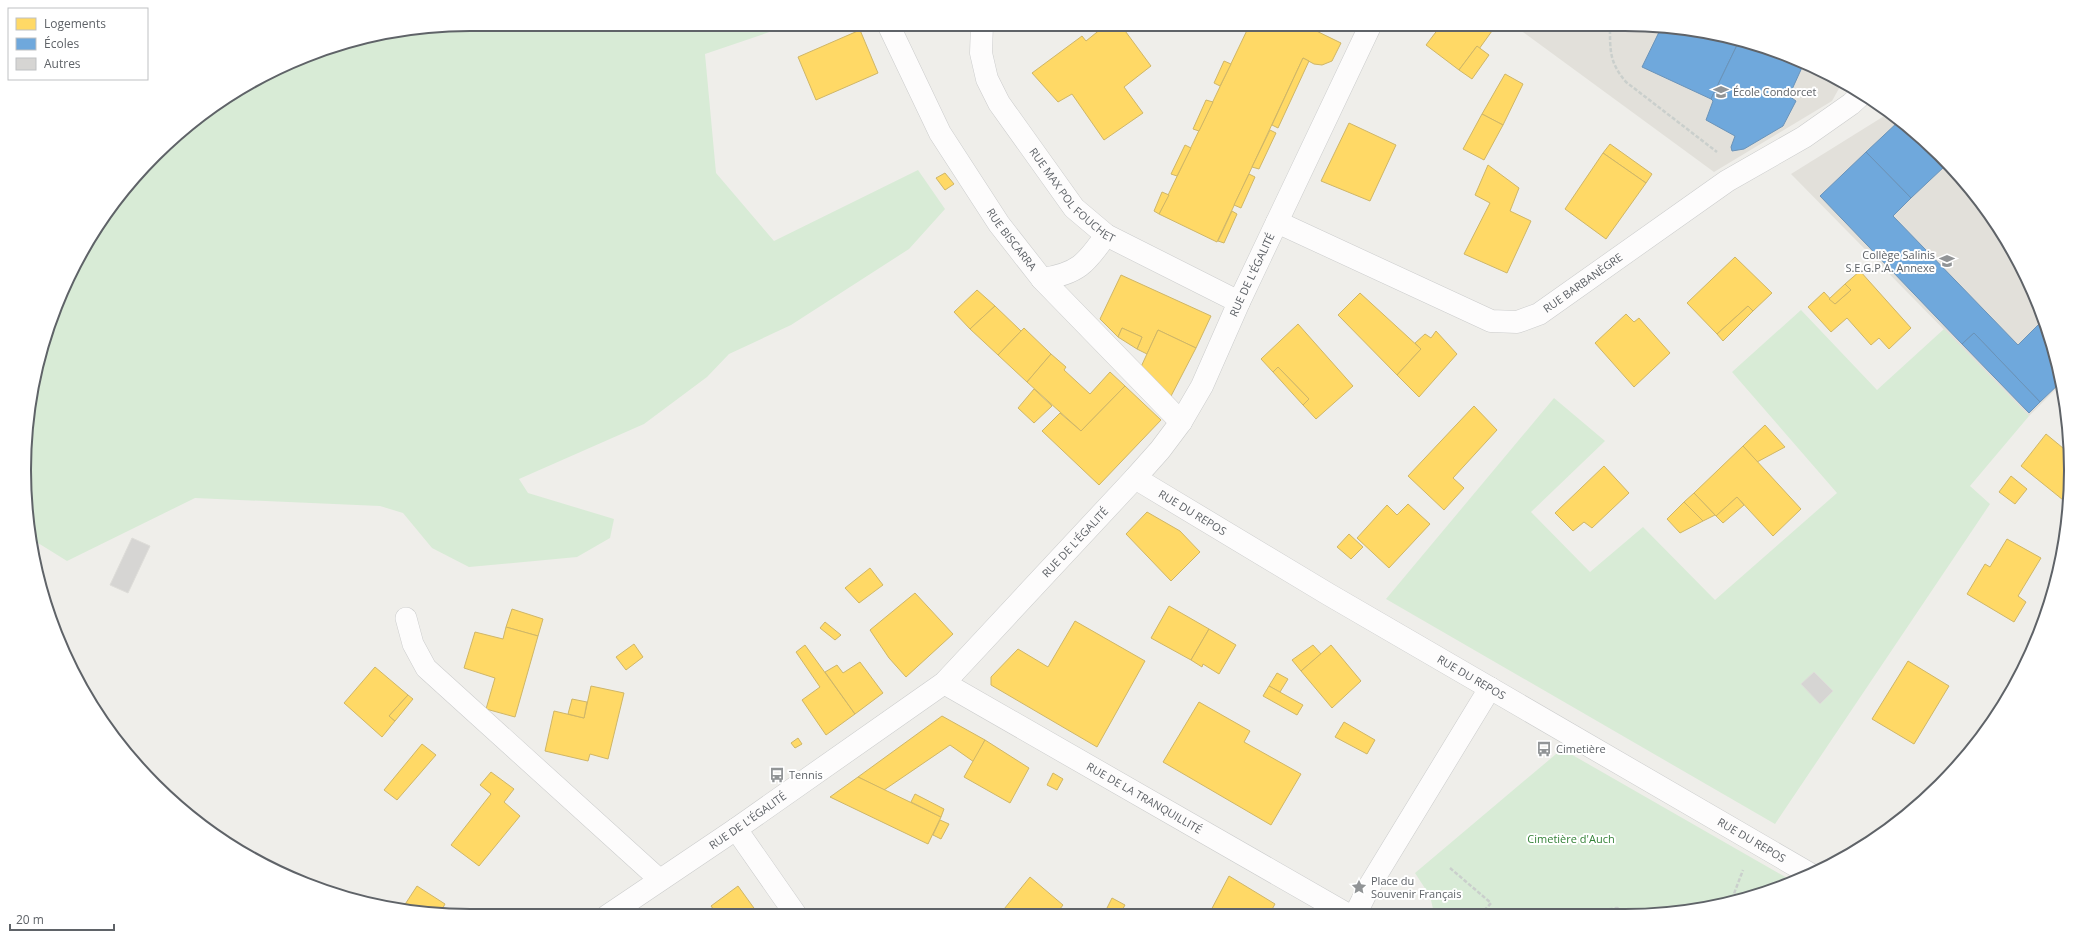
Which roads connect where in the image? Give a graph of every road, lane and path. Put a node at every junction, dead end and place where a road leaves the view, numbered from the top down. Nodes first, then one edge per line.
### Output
1 (891, 31) edge
2 (982, 31) edge
3 (1368, 31) edge
4 (1610, 31) edge
5 (1858, 98) edge
6 (1742, 172) junction
7 (1277, 222) junction
8 (1106, 236) junction
9 (1042, 279) junction
10 (1239, 302) junction
11 (1181, 422) junction
12 (1134, 478) junction
13 (406, 618) dead end
14 (944, 683) junction
15 (1490, 688) junction
16 (736, 829) junction
17 (1450, 868) dead end
18 (1744, 869) dead end
19 (1804, 871) edge
20 (660, 880) junction
21 (1733, 895) edge
22 (617, 909) edge
23 (792, 909) edge
24 (1338, 909) edge
25 (1358, 909) edge
26 (1486, 909) edge

1 - 9 street, RUE BISCARRA
2 - 8 street, RUE MAX POL FOUCHET
3 - 7 street, RUE DE L'ÉGALITÉ
4 - 6 path
5 - 6 street, RUE BARBANÈGRE
6 - 7 street, RUE BARBANÈGRE
7 - 10 street, RUE DE L'ÉGALITÉ
8 - 9 street
8 - 10 street, RUE MAX POL FOUCHET
9 - 11 street, RUE BISCARRA
10 - 11 street, RUE DE L'ÉGALITÉ
11 - 12 street, RUE DE L'ÉGALITÉ
12 - 14 street, RUE DE L'ÉGALITÉ
12 - 15 street, RUE DU REPOS
13 - 20 lane
14 - 16 street, RUE DE L'ÉGALITÉ
14 - 24 street, RUE DE LA TRANQUILLITÉ
15 - 19 street, RUE DU REPOS
15 - 25 street
16 - 20 street, RUE DE L'ÉGALITÉ
16 - 23 street
17 - 26 path
18 - 21 path
20 - 22 street, RUE DE L'ÉGALITÉ

